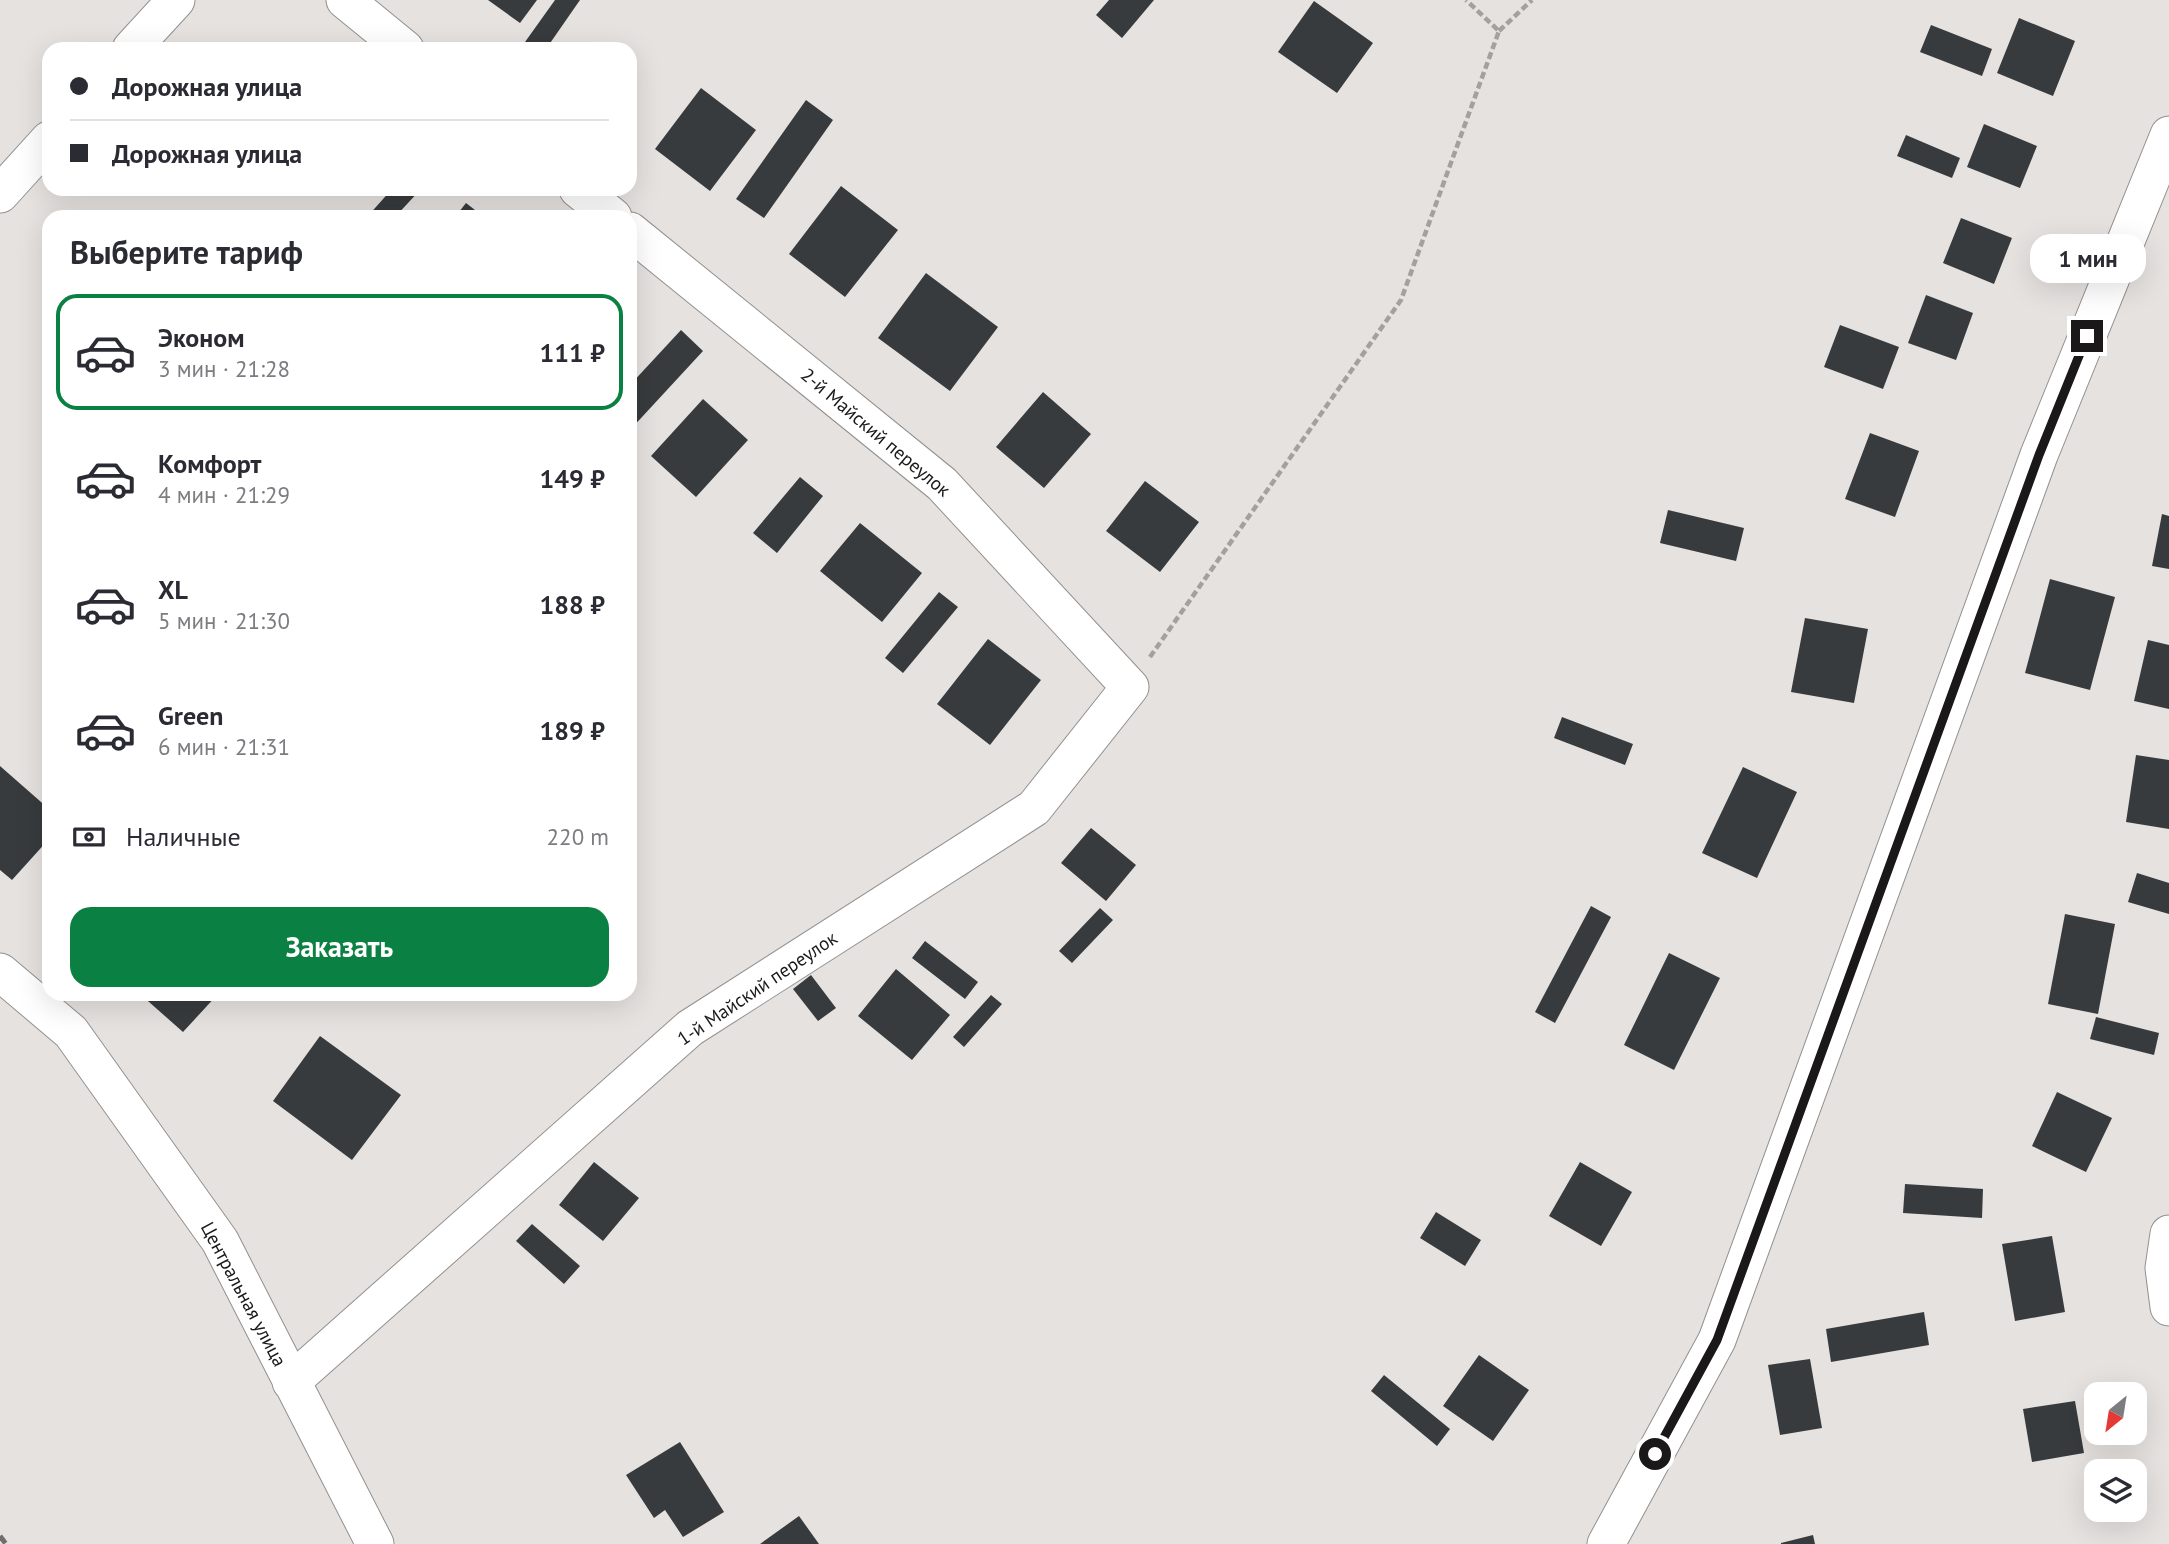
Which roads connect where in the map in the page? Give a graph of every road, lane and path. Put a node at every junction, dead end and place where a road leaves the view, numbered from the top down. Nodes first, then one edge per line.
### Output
1 (176, 0) edge
2 (345, 0) edge
3 (1466, 0) edge
4 (1532, 0) edge
5 (1499, 31) junction
6 (137, 42) edge
7 (396, 42) edge
8 (2169, 135) edge
9 (42, 148) edge
10 (0, 194) edge
11 (587, 196) edge
12 (604, 210) edge
13 (637, 237) edge
14 (1129, 687) junction
15 (0, 972) edge
16 (2169, 1234) edge
17 (2169, 1307) edge
18 (291, 1382) junction
19 (375, 1544) edge
20 (1606, 1544) edge

1 - 6 street
2 - 7 street
3 - 5 path
4 - 5 path
5 - 14 path
8 - 20 street
9 - 10 street
11 - 12 street
13 - 14 street, 2-й Майский переулок
14 - 18 street, 1-й Майский переулок
15 - 18 street, Центральная улица
16 - 17 street
18 - 19 street, Центральная улица

